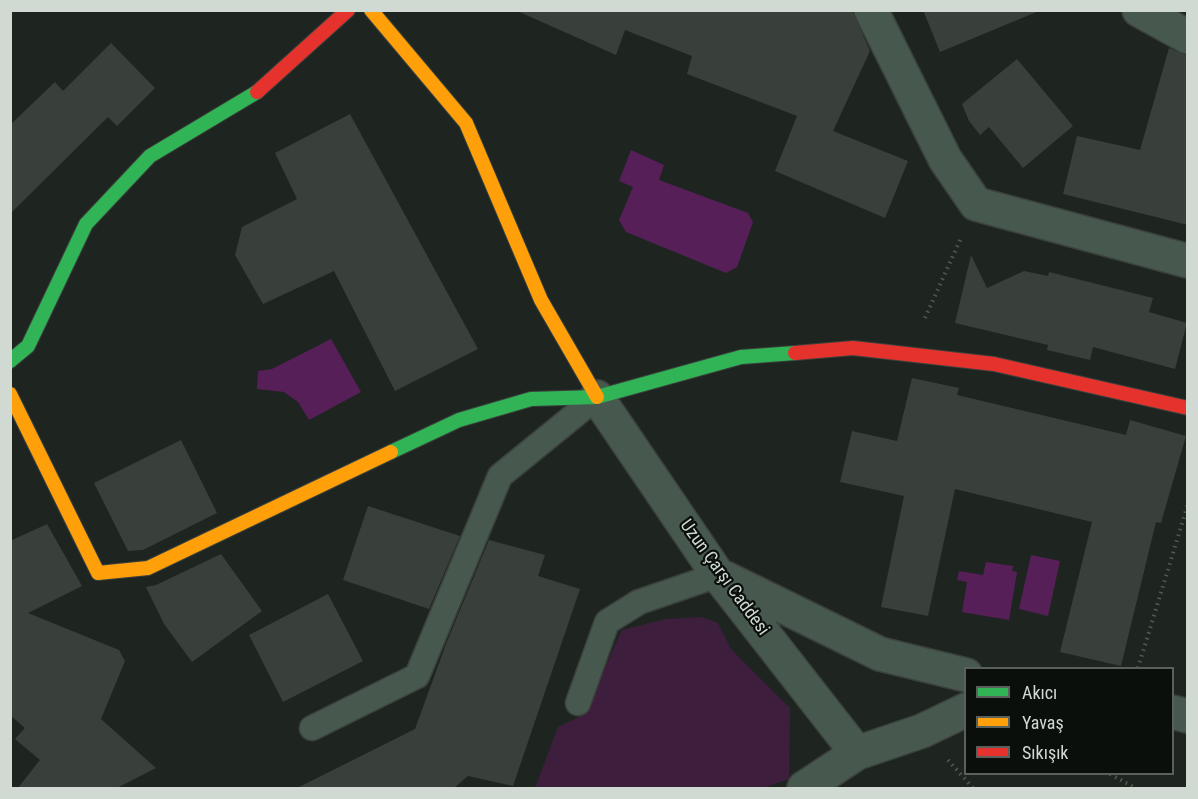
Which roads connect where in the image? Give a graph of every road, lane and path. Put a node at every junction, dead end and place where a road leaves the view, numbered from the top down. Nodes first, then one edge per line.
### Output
1 (348, 10) edge
2 (371, 10) edge
3 (871, 10) edge
4 (1139, 10) edge
5 (1188, 37) edge
6 (976, 204) junction
7 (1188, 261) edge
8 (908, 354) junction
9 (10, 361) edge
10 (10, 394) edge
11 (597, 398) junction
12 (1188, 408) edge
13 (1188, 504) edge
14 (718, 574) junction
15 (1139, 667) edge
16 (964, 675) edge
17 (578, 703) dead end
18 (964, 711) edge
19 (312, 728) dead end
20 (857, 753) junction
21 (1112, 775) edge
22 (804, 789) edge
23 (1135, 789) edge

1 - 9 street
2 - 11 street
3 - 6 street
4 - 5 street
6 - 7 street
6 - 8 path
8 - 11 street
8 - 12 street
10 - 11 street
11 - 14 street, Uzun Çarşı Caddesi
11 - 19 lane
13 - 15 path
14 - 16 street
14 - 17 lane
14 - 20 street, Uzun Çarşı Caddesi
18 - 20 street
20 - 22 street
21 - 23 path

